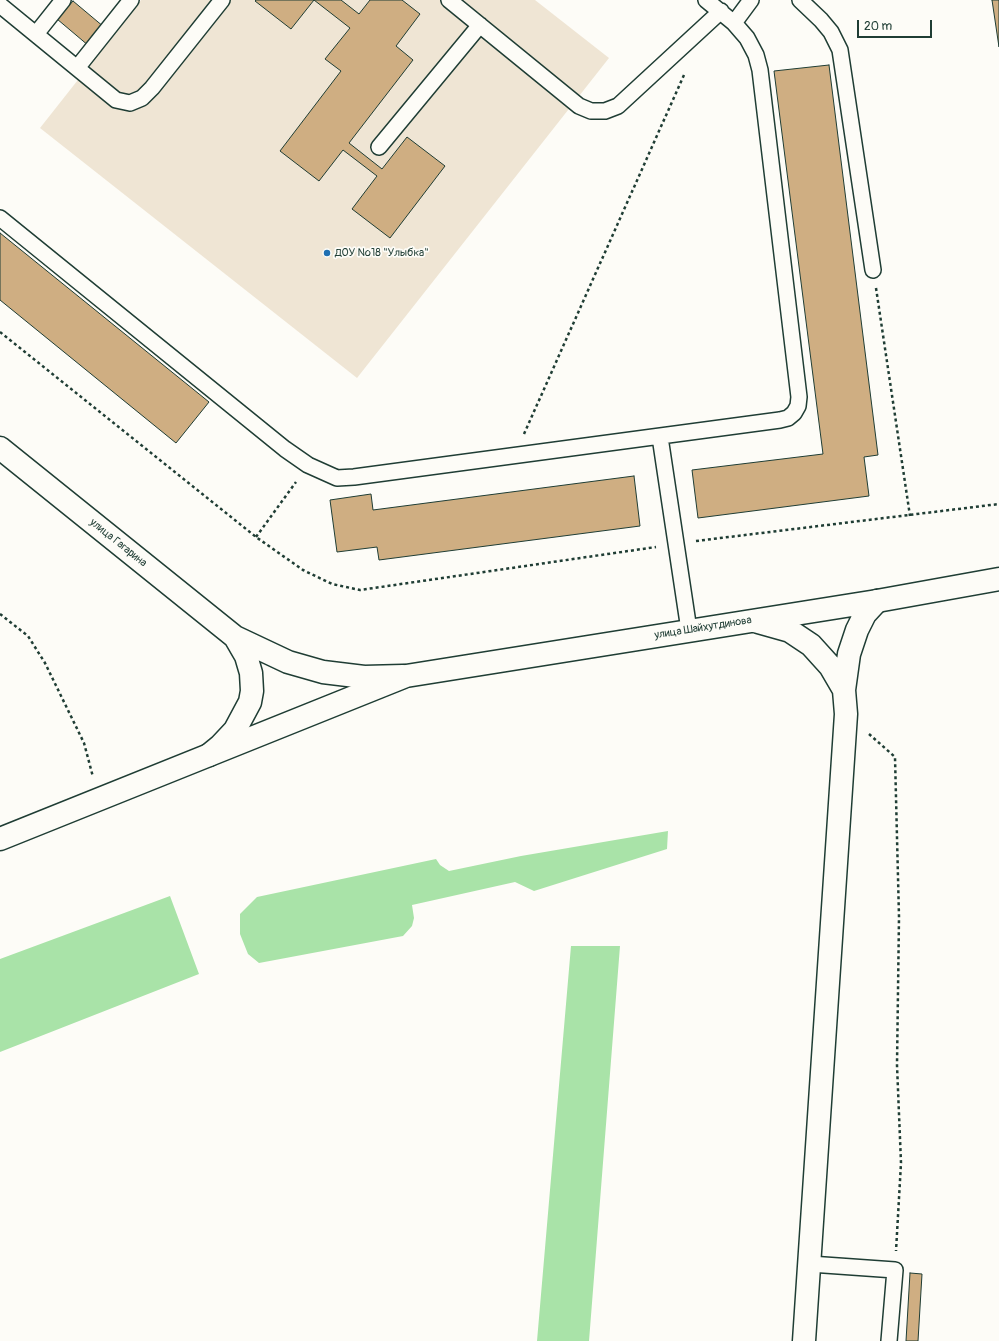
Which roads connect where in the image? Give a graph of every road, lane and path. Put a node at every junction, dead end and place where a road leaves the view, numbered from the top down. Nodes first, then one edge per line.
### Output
1 (63, 0) edge
2 (131, 0) edge
3 (222, 0) edge
4 (449, 0) edge
5 (706, 0) edge
6 (751, 0) edge
7 (800, 0) edge
8 (0, 4) edge
9 (721, 11) junction
10 (734, 23) junction
11 (480, 25) junction
12 (36, 34) junction
13 (77, 68) junction
14 (685, 72) dead end
15 (378, 147) dead end
16 (0, 218) edge
17 (873, 270) joint
18 (0, 332) edge
19 (660, 437) junction
20 (0, 448) edge
21 (514, 455) junction
22 (308, 465) junction
23 (999, 504) edge
24 (910, 516) junction
25 (256, 537) junction
26 (676, 544) junction
27 (999, 579) edge
28 (877, 601) junction
29 (0, 614) edge
30 (751, 620) junction
31 (689, 630) junction
32 (236, 637) junction
33 (406, 676) junction
34 (844, 690) junction
35 (846, 714) junction
36 (206, 757) junction
37 (99, 801) junction
38 (0, 839) edge
39 (810, 1264) junction
40 (895, 1270) junction
41 (804, 1341) edge
42 (890, 1341) edge

1 - 12 lane
2 - 13 lane
3 - 13 lane
4 - 11 lane
5 - 9 lane
6 - 10 lane
7 - 17 lane
8 - 12 lane
9 - 10 lane
9 - 11 lane
10 - 19 lane
11 - 15 lane
12 - 13 lane
14 - 21 path
16 - 22 lane
17 - 24 path
18 - 25 path
19 - 21 lane
19 - 26 lane
20 - 32 main road, улица Гагарина
21 - 22 lane
22 - 25 path
23 - 24 path
24 - 26 path
25 - 26 path
26 - 31 lane
27 - 28 main road, улица Шайхутдинова
28 - 30 main road, улица Шайхутдинова
28 - 34 main road
29 - 37 path
30 - 31 main road, улица Шайхутдинова
30 - 34 main road
31 - 33 main road, улица Шайхутдинова
32 - 33 main road, улица Гагарина
32 - 36 main road, улица Гагарина
33 - 36 main road
34 - 35 main road
35 - 39 main road
35 - 40 path
36 - 37 main road
37 - 38 main road
39 - 40 lane
39 - 41 main road
40 - 42 lane

